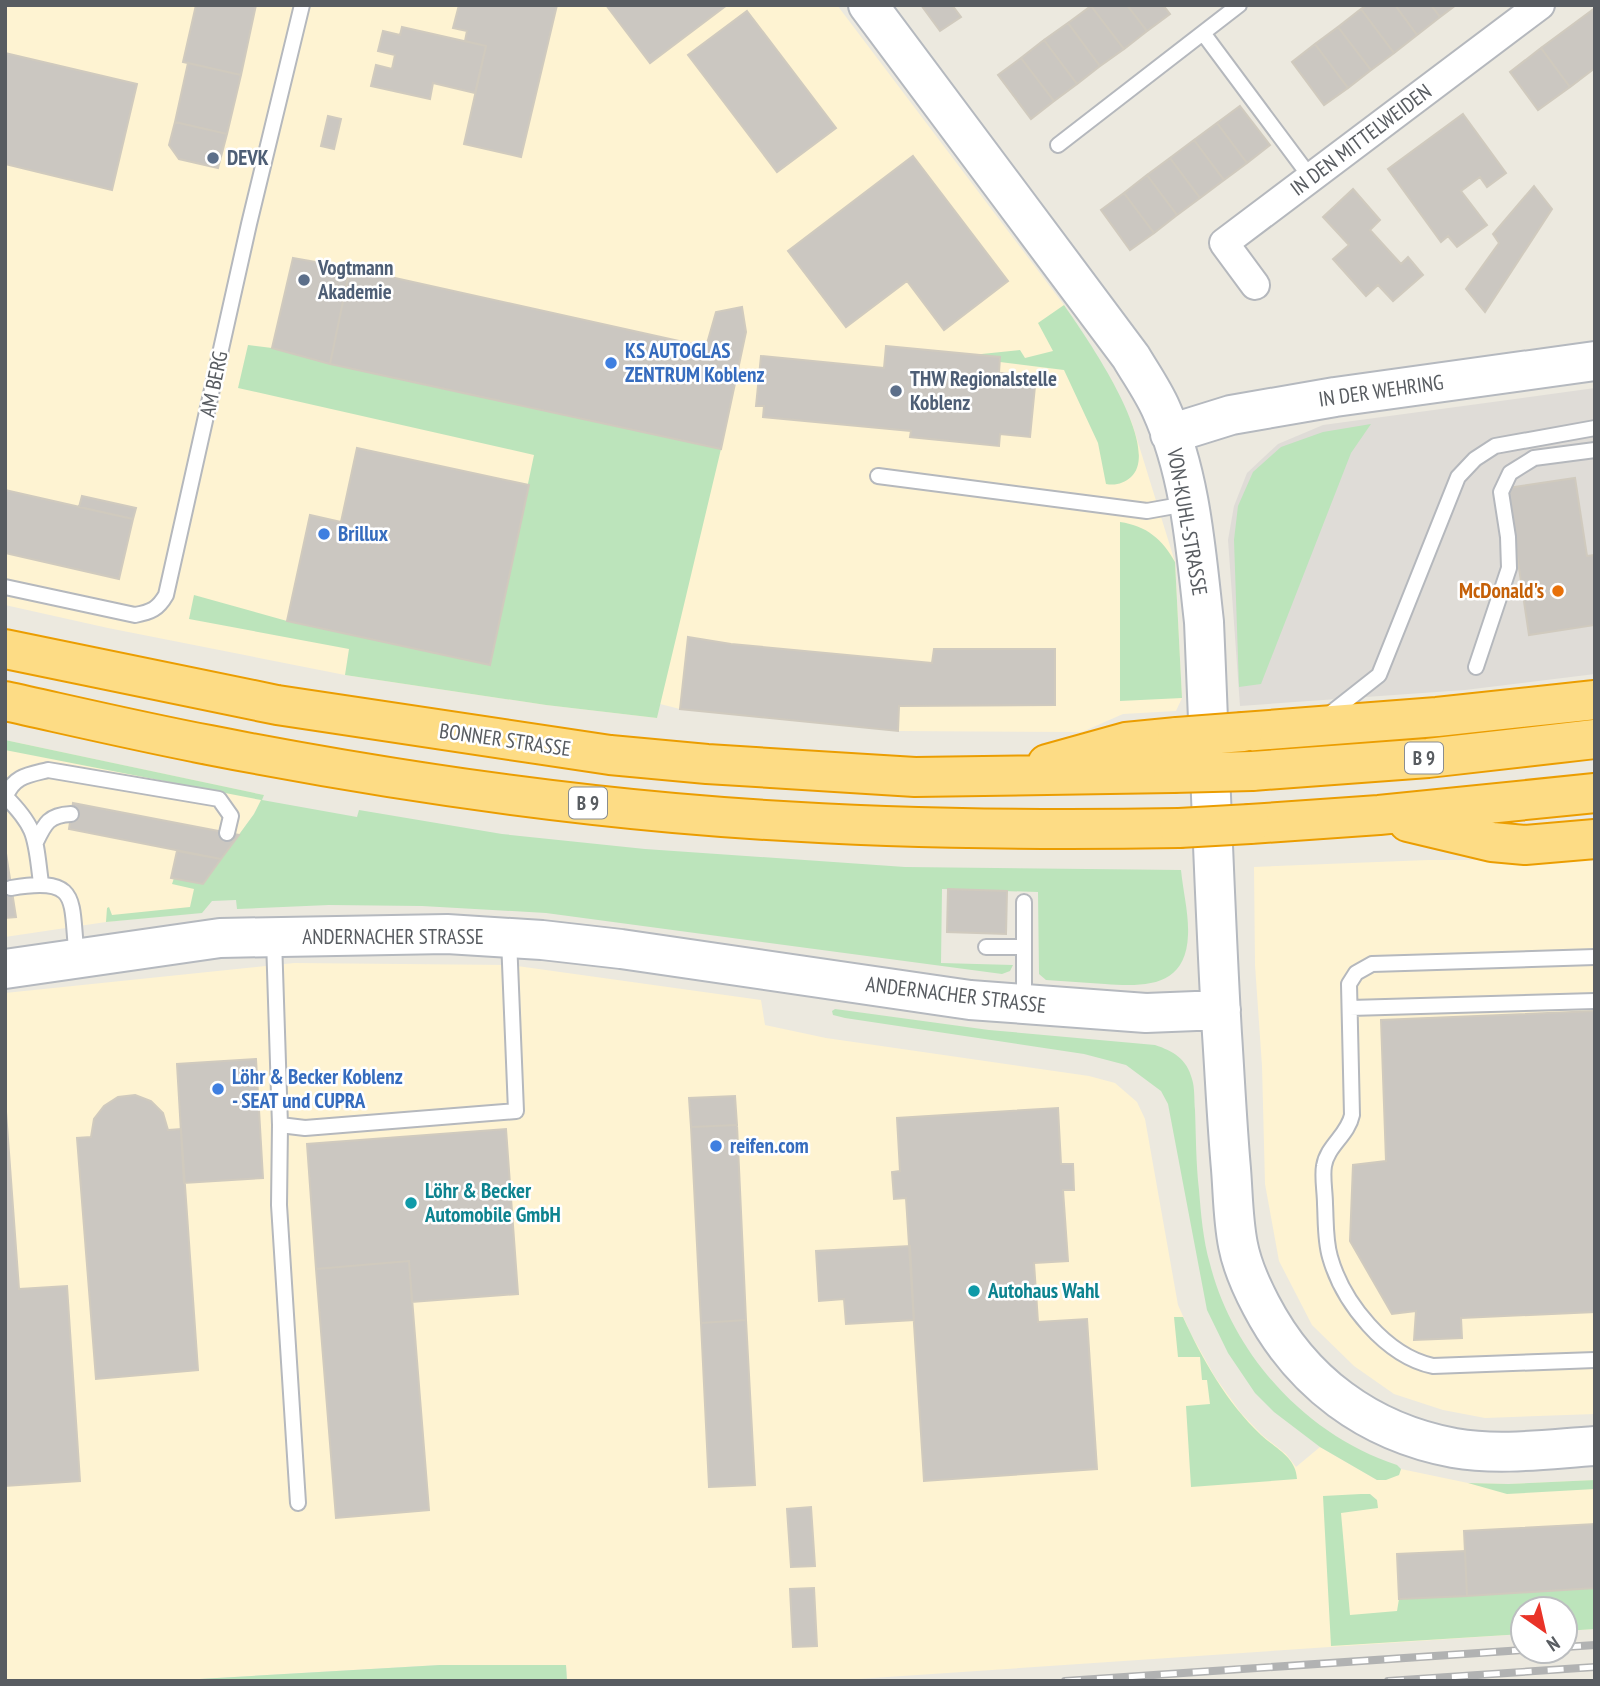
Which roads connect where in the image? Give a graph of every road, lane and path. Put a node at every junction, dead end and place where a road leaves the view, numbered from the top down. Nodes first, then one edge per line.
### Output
1 (302, 5) edge
2 (868, 5) edge
3 (1239, 5) edge
4 (1539, 5) edge
5 (1203, 33) junction
6 (1058, 145) dead end
7 (1311, 178) junction
8 (1255, 285) dead end
9 (1595, 361) edge
10 (1595, 428) edge
11 (1170, 434) junction
12 (1595, 450) edge
13 (878, 476) dead end
14 (1187, 504) junction
15 (5, 587) edge
16 (5, 649) edge
17 (1476, 667) dead end
18 (1595, 700) edge
19 (5, 701) edge
20 (1314, 726) junction
21 (1595, 739) edge
22 (1175, 755) junction
23 (1595, 793) edge
24 (6, 796) edge
25 (71, 814) dead end
26 (1379, 816) junction
27 (227, 833) dead end
28 (1595, 839) edge
29 (36, 842) junction
30 (41, 883) junction
31 (11, 888) dead end
32 (1024, 902) dead end
33 (274, 937) junction
34 (509, 937) junction
35 (986, 947) dead end
36 (1024, 947) junction
37 (1595, 957) edge
38 (77, 959) junction
39 (5, 969) edge
40 (1595, 1001) edge
41 (1024, 1005) junction
42 (1350, 1008) junction
43 (1221, 1010) junction
44 (280, 1125) junction
45 (1595, 1360) edge
46 (1595, 1446) edge
47 (298, 1503) dead end

1 - 15 lane, AM BERG
2 - 11 street, VON-KUHL-STRASSE
3 - 5 lane
4 - 7 street, IN DEN MITTELWEIDEN
5 - 6 lane
5 - 7 lane
7 - 8 street, IN DEN MITTELWEIDEN
9 - 11 street, IN DER WEHRING
10 - 20 lane
11 - 14 street, VON-KUHL-STRASSE
12 - 17 lane
13 - 14 lane
14 - 43 street, VON-KUHL-STRASSE
16 - 22 highway, BONNER STRASSE
18 - 20 highway
19 - 26 highway, B 9, bridge
20 - 22 highway, bridge
21 - 22 highway, B 9, bridge
23 - 26 highway, B 9
24 - 27 lane
24 - 29 lane
25 - 29 lane
26 - 28 highway
29 - 30 lane
30 - 31 lane
30 - 38 lane
32 - 36 lane
33 - 34 street, ANDERNACHER STRASSE
33 - 38 street, ANDERNACHER STRASSE
33 - 44 lane
34 - 41 street, ANDERNACHER STRASSE
34 - 44 lane
35 - 36 lane
36 - 41 lane
37 - 42 lane
38 - 39 street, ANDERNACHER STRASSE
40 - 42 lane
41 - 43 street, ANDERNACHER STRASSE
42 - 45 lane
43 - 46 street
44 - 47 lane

